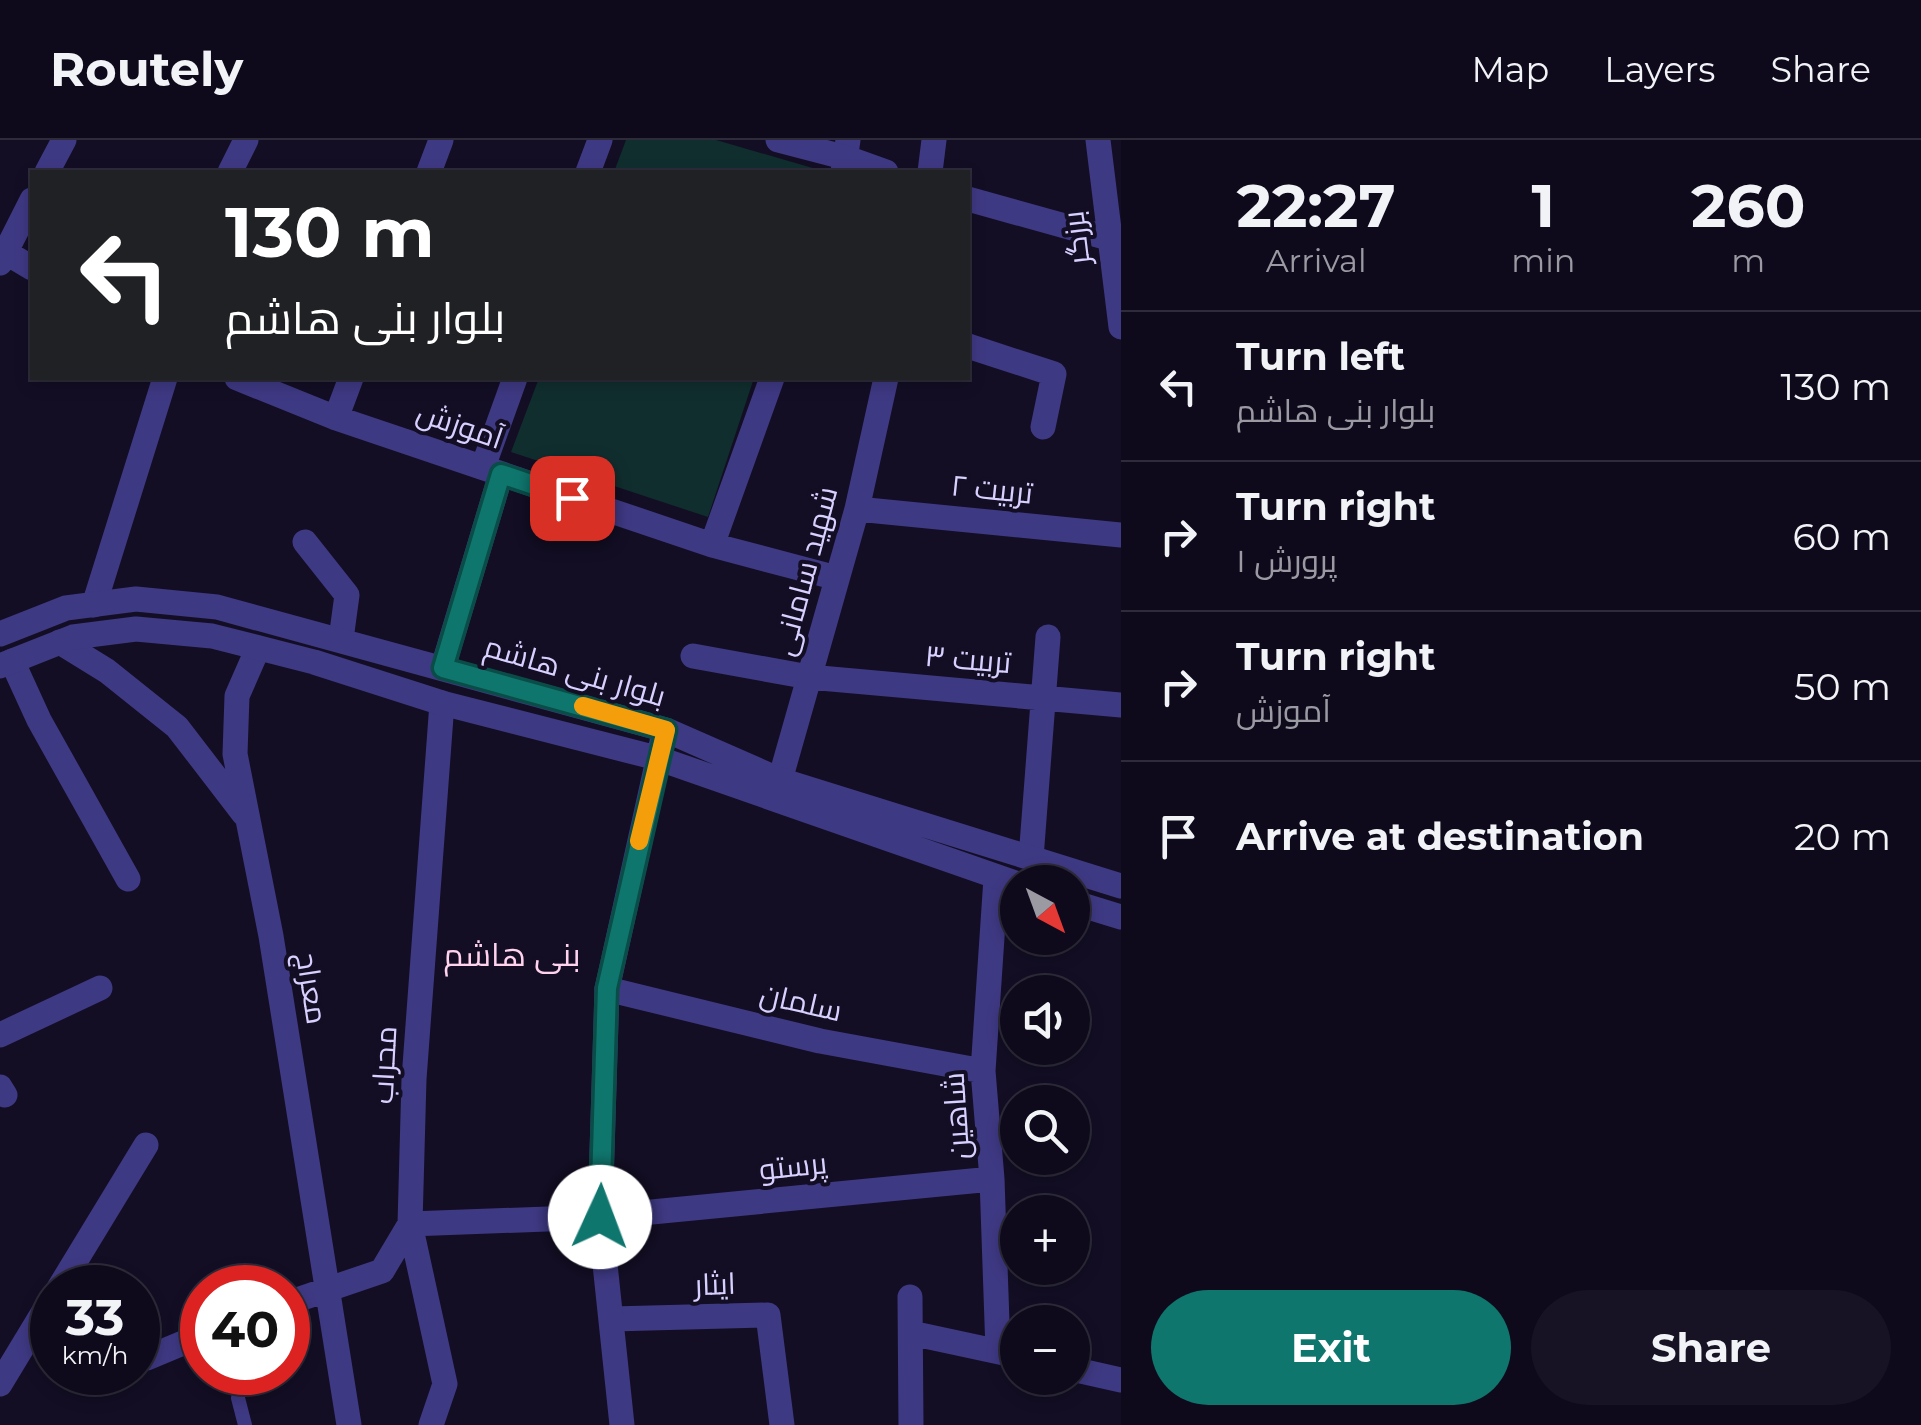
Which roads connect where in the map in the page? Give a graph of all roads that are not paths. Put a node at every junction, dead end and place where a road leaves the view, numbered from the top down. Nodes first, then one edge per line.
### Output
1 (64, 140) edge
2 (246, 140) edge
3 (441, 140) edge
4 (600, 140) edge
5 (778, 140) edge
6 (934, 140) edge
7 (1098, 140) edge
8 (846, 157) edge
9 (48, 170) edge
10 (231, 170) edge
11 (430, 170) edge
12 (589, 170) edge
13 (881, 170) edge
14 (930, 170) edge
15 (970, 200) edge
16 (30, 204) edge
17 (1114, 238) edge
18 (2, 255) edge
19 (30, 267) edge
20 (1121, 327) edge
21 (970, 347) edge
22 (165, 380) edge
23 (242, 380) edge
24 (351, 380) edge
25 (515, 380) edge
26 (771, 380) edge
27 (886, 380) edge
28 (336, 418) junction
29 (1042, 427) dead end
30 (492, 470) junction
31 (857, 509) junction
32 (1121, 535) edge
33 (304, 542) dead end
34 (712, 545) junction
35 (837, 578) junction
36 (94, 605) junction
37 (0, 634) edge
38 (1048, 636) dead end
39 (341, 639) junction
40 (60, 642) junction
41 (258, 648) junction
42 (692, 656) dead end
43 (6, 664) edge
44 (443, 668) junction
45 (809, 678) junction
46 (1043, 698) junction
47 (442, 703) junction
48 (1121, 705) edge
49 (666, 730) junction
50 (657, 758) junction
51 (780, 780) junction
52 (248, 818) junction
53 (1031, 858) junction
54 (128, 879) dead end
55 (1000, 879) edge
56 (1121, 886) edge
57 (1090, 908) edge
58 (1121, 917) edge
59 (1000, 931) edge
60 (100, 988) dead end
61 (607, 988) junction
62 (0, 1035) edge
63 (983, 1071) junction
64 (146, 1145) dead end
65 (992, 1179) junction
66 (600, 1217) junction
67 (410, 1224) junction
68 (73, 1265) edge
69 (327, 1290) junction
70 (310, 1295) edge
71 (910, 1297) dead end
72 (1004, 1305) edge
73 (612, 1319) junction
74 (30, 1334) edge
75 (910, 1334) junction
76 (1000, 1351) edge
77 (1090, 1373) edge
78 (1121, 1380) edge
79 (0, 1384) edge
80 (238, 1398) dead end
81 (245, 1425) edge
82 (349, 1425) edge
83 (430, 1425) edge
84 (622, 1425) edge
85 (782, 1425) edge
86 (911, 1425) edge

1 - 9 street
2 - 10 street
3 - 11 street
4 - 12 street
5 - 8 street
6 - 14 street
7 - 17 street, برزگر
8 - 13 street
15 - 17 street
16 - 18 street
17 - 20 street, برزگر
18 - 19 street
21 - 29 street
22 - 36 street
23 - 28 street, آموزش
24 - 28 street
25 - 30 street
26 - 34 street
27 - 31 street, شهید سامانی
28 - 30 street, آموزش
30 - 34 street, آموزش
30 - 44 street
31 - 32 street, تربیت ۲
31 - 35 street, شهید سامانی
33 - 39 street
34 - 35 street, آموزش
35 - 45 street, شهید سامانی
36 - 37 street, بلوار بنی هاشم
36 - 39 street, بلوار بنی هاشم
38 - 46 street
39 - 44 street, بلوار بنی هاشم
40 - 41 street, بلوار بنی هاشم
40 - 43 street, بلوار بنی هاشم
40 - 52 street, معراج
41 - 47 street, بلوار بنی هاشم
41 - 52 street
42 - 45 street, تربیت ۳
43 - 54 street
44 - 49 street, بلوار بنی هاشم
45 - 46 street, تربیت ۳
45 - 51 street, شهید سامانی
46 - 48 street, تربیت ۳
46 - 53 street
47 - 50 street, بلوار بنی هاشم
47 - 67 street, محراب
49 - 50 street
49 - 51 street, بلوار بنی هاشم
50 - 55 street, بلوار بنی هاشم
50 - 61 street
51 - 53 street, بلوار بنی هاشم
52 - 69 street, معراج
53 - 56 street, بلوار بنی هاشم
57 - 58 street
59 - 63 street, شاهین
60 - 62 street
61 - 63 street, سلمان
61 - 66 street
63 - 65 street, شاهین
64 - 68 street
65 - 66 street, پرستو
65 - 72 street, شاهین
66 - 67 street, پرستو
66 - 73 street
67 - 69 street
67 - 83 street, محراب
69 - 70 street
69 - 82 street, معراج
71 - 75 street
73 - 84 street
73 - 85 street, ایثار
74 - 79 street
75 - 76 street
75 - 86 street
77 - 78 street
80 - 81 lane

